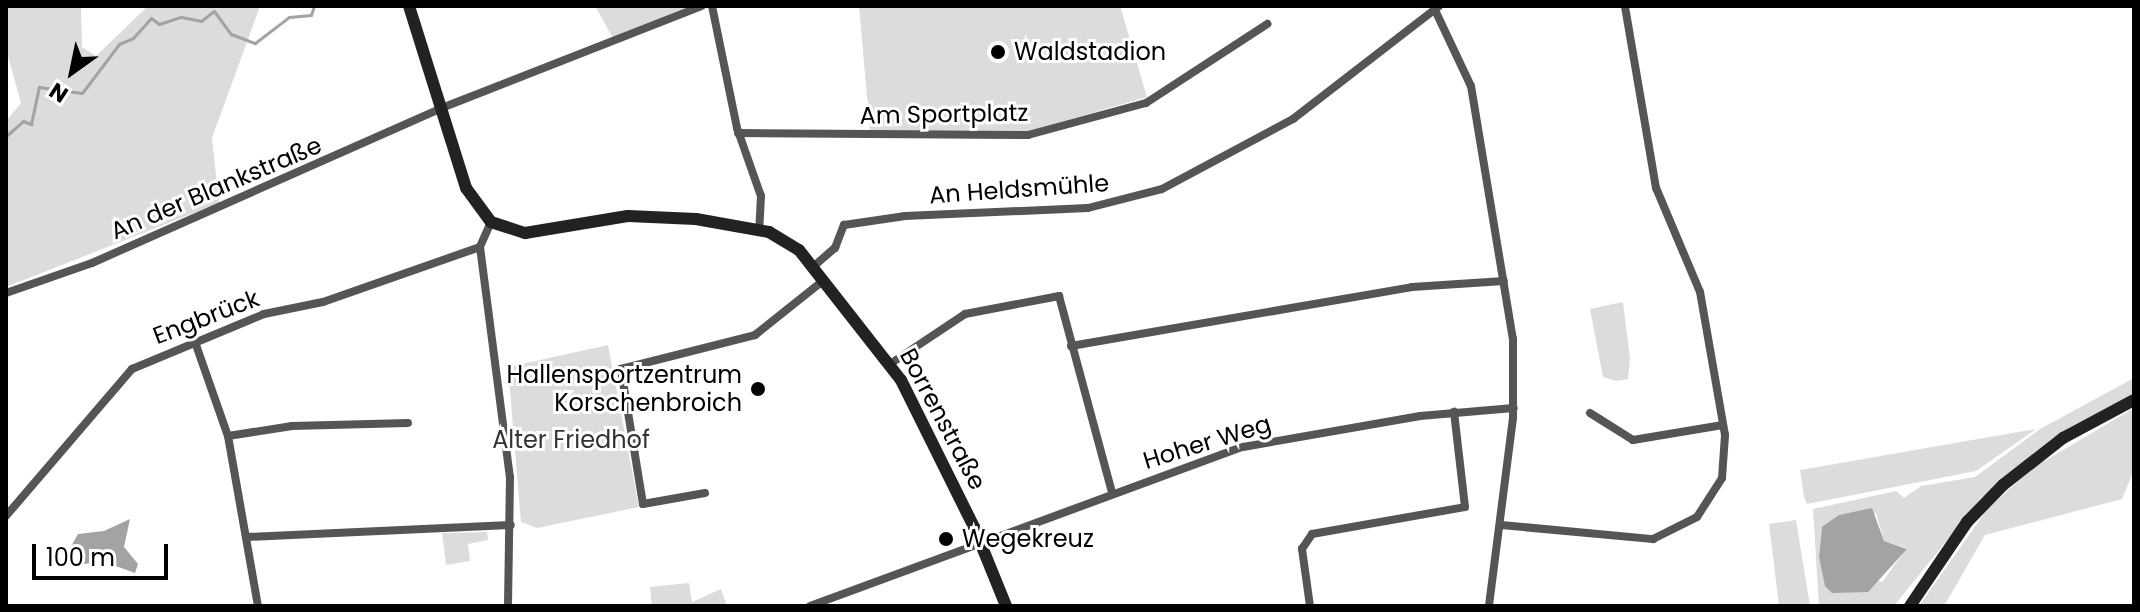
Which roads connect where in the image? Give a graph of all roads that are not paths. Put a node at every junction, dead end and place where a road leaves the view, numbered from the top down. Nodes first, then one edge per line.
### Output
1 (409, 6) edge
2 (702, 6) edge
3 (712, 6) edge
4 (1625, 6) edge
5 (1437, 8) edge
6 (1267, 24) dead end
7 (439, 109) junction
8 (738, 133) junction
9 (491, 222) junction
10 (759, 229) junction
11 (480, 247) junction
12 (814, 266) junction
13 (825, 279) junction
14 (1504, 281) junction
15 (6, 293) edge
16 (195, 342) junction
17 (1071, 346) junction
18 (890, 364) junction
19 (2134, 400) edge
20 (1514, 408) junction
21 (1454, 412) junction
22 (1590, 413) dead end
23 (408, 423) dead end
24 (1723, 425) junction
25 (228, 436) junction
26 (705, 493) dead end
27 (1112, 493) junction
28 (6, 516) edge
29 (511, 525) junction
30 (1501, 525) junction
31 (247, 537) junction
32 (980, 541) junction
33 (258, 606) edge
34 (508, 606) edge
35 (810, 606) edge
36 (1006, 606) edge
37 (1310, 606) edge
38 (1489, 606) edge
39 (1910, 606) edge

1 - 7 main road
2 - 7 street, An der Blankstraße
3 - 8 street
4 - 24 street
5 - 12 street, An Heldsmühle
5 - 14 street
6 - 8 street, Am Sportplatz
7 - 9 main road
7 - 15 street, An der Blankstraße
8 - 10 street
9 - 10 main road
9 - 11 street
10 - 12 main road, Borrenstraße
11 - 16 street, Engbrück
11 - 29 street
12 - 13 main road, Borrenstraße
13 - 18 main road, Borrenstraße
13 - 26 street
14 - 17 street
14 - 20 street
16 - 25 street
16 - 28 street, Engbrück
17 - 18 street
17 - 27 street
18 - 32 main road, Borrenstraße
19 - 39 main road
20 - 21 street, Hoher Weg
20 - 30 street
21 - 27 street, Hoher Weg
21 - 37 street
22 - 24 street
23 - 25 street
24 - 30 street
25 - 31 street
27 - 32 street, Hoher Weg
29 - 31 street
29 - 34 street
30 - 38 street
31 - 33 street
32 - 35 street, Hoher Weg
32 - 36 main road, Borrenstraße

